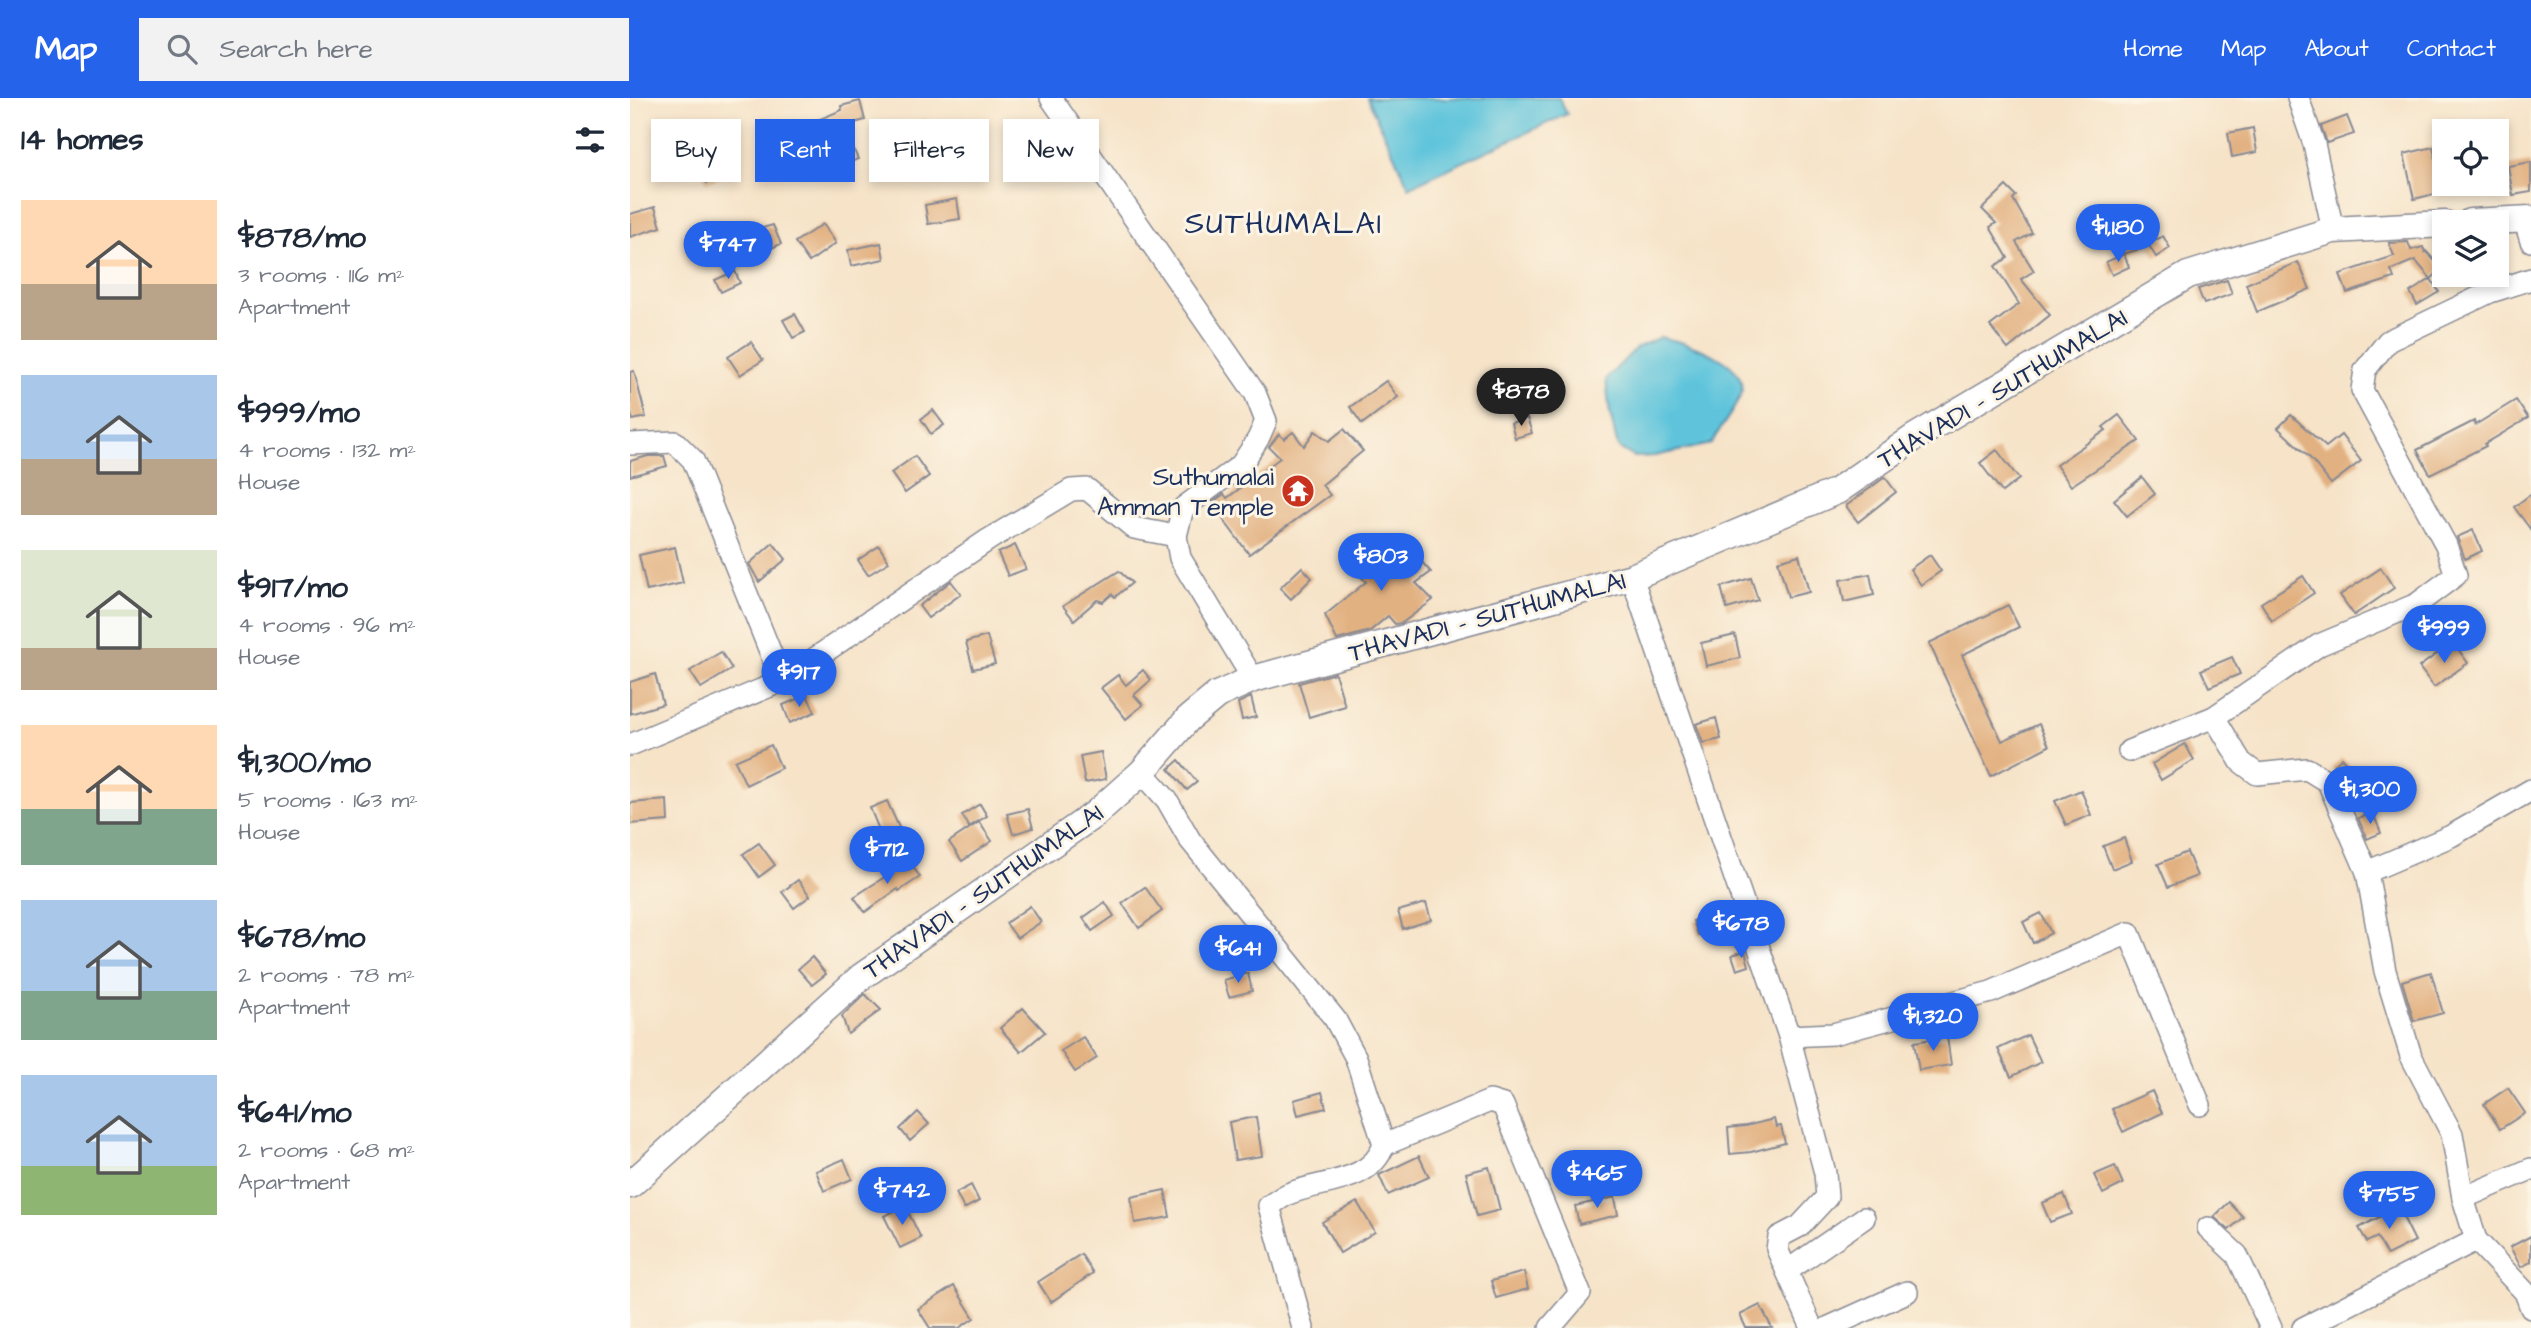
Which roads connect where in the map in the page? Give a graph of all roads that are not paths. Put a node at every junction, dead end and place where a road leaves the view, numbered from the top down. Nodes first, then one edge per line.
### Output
1 (1051, 98) edge
2 (2298, 98) edge
3 (2432, 225) edge
4 (2509, 225) edge
5 (2529, 226) edge
6 (2333, 230) junction
7 (2531, 279) edge
8 (630, 444) edge
9 (1176, 536) junction
10 (1632, 577) junction
11 (1253, 679) junction
12 (782, 681) junction
13 (2214, 717) junction
14 (630, 745) edge
15 (2129, 751) dead end
16 (1142, 772) junction
17 (2531, 790) edge
18 (2367, 873) junction
19 (1789, 1036) junction
20 (2200, 1105) dead end
21 (1384, 1145) junction
22 (2531, 1169) edge
23 (630, 1185) edge
24 (2463, 1198) junction
25 (1864, 1217) dead end
26 (2208, 1228) dead end
27 (2476, 1240) junction
28 (1787, 1271) junction
29 (1907, 1292) dead end
30 (2531, 1308) edge
31 (1303, 1328) edge
32 (1550, 1328) edge
33 (1812, 1328) edge
34 (1827, 1328) edge
35 (2271, 1328) edge
36 (2303, 1328) edge

1 - 9 street
2 - 6 street
3 - 6 main road, THAVADI - SUTHUMALAI
4 - 5 main road
6 - 10 main road, THAVADI - SUTHUMALAI
7 - 13 street
8 - 12 street
9 - 11 street
9 - 12 street
10 - 11 main road, THAVADI - SUTHUMALAI
10 - 19 street
11 - 16 main road, THAVADI - SUTHUMALAI
12 - 14 street
13 - 15 street
13 - 18 street
16 - 21 street
16 - 23 main road, THAVADI - SUTHUMALAI
17 - 18 street
18 - 24 street
19 - 20 street
19 - 28 street
21 - 31 street
21 - 32 street
22 - 24 street
24 - 27 street
25 - 28 street
26 - 35 street
27 - 30 street
27 - 36 street
28 - 33 street
29 - 34 street

